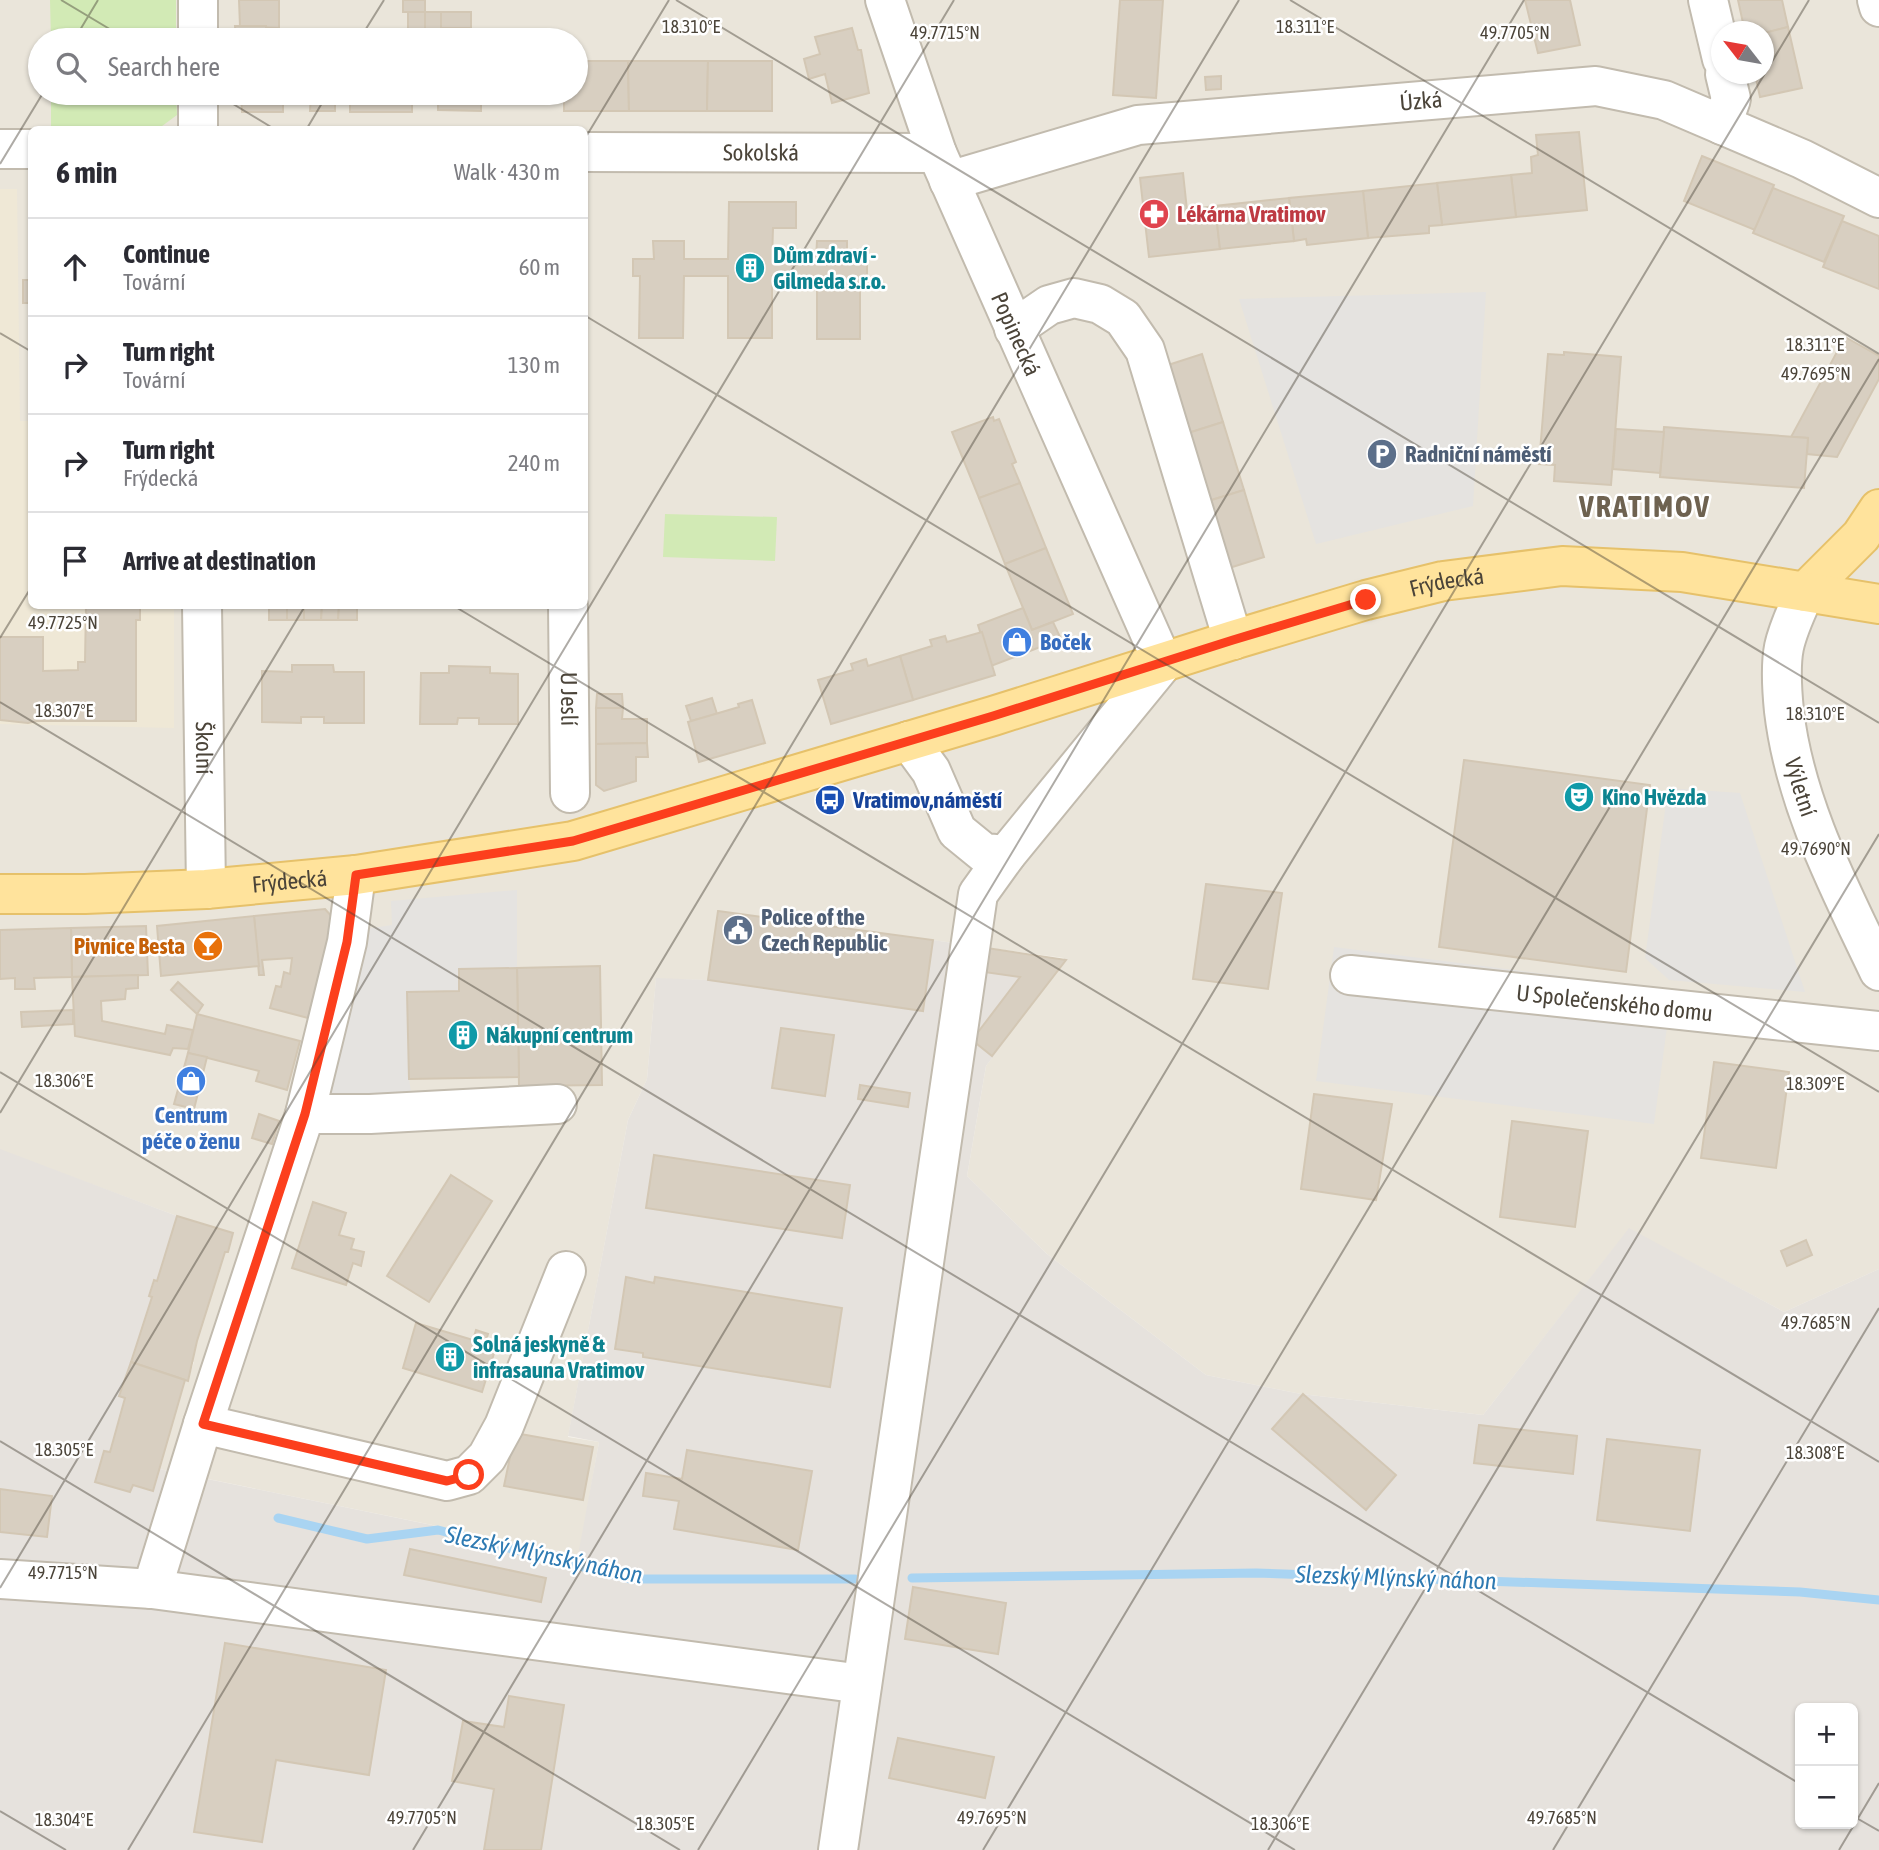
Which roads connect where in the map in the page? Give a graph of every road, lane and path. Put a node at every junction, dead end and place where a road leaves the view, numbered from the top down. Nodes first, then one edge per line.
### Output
1 (198, 0) edge
2 (885, 0) edge
3 (1708, 0) edge
4 (1877, 0) edge
5 (1879, 7) edge
6 (1713, 21) edge
7 (198, 28) edge
8 (1727, 84) edge
9 (198, 105) edge
10 (1722, 125) junction
11 (198, 126) edge
12 (0, 149) edge
13 (28, 149) edge
14 (588, 152) edge
15 (943, 167) junction
16 (1879, 198) edge
17 (1014, 329) junction
18 (1879, 509) edge
19 (1805, 592) junction
20 (1879, 604) edge
21 (202, 609) edge
22 (568, 609) edge
23 (1233, 640) junction
24 (1163, 663) junction
25 (909, 741) junction
26 (570, 793) dead end
27 (1006, 855) junction
28 (356, 875) junction
29 (206, 889) junction
30 (0, 894) edge
31 (1879, 971) edge
32 (1350, 975) dead end
33 (1879, 1031) edge
34 (557, 1104) dead end
35 (305, 1114) junction
36 (566, 1271) dead end
37 (203, 1424) junction
38 (0, 1581) edge
39 (152, 1589) junction
40 (862, 1684) junction
41 (838, 1850) edge

1 - 7 street
2 - 15 street, Popinecká
3 - 6 street
4 - 5 street
8 - 10 street
9 - 11 street
10 - 15 street, Úzká
10 - 16 street, Úzká
12 - 13 street
14 - 15 street, Sokolská
15 - 17 street, Popinecká
17 - 23 street
17 - 24 street, Popinecká
18 - 19 main road
19 - 20 main road, Frýdecká
19 - 23 main road, Frýdecká
19 - 31 street, Výletní
21 - 29 street, Školní
22 - 26 street, U Jeslí
23 - 24 main road, Frýdecká
24 - 25 main road, Frýdecká
24 - 27 street
25 - 27 street
25 - 28 main road, Frýdecká
27 - 40 street
28 - 29 main road, Frýdecká
28 - 35 street
29 - 30 main road, Frýdecká
32 - 33 street, U Společenského domu
34 - 35 street
35 - 37 street
36 - 37 street
37 - 39 street
38 - 39 street
39 - 40 street
40 - 41 street

